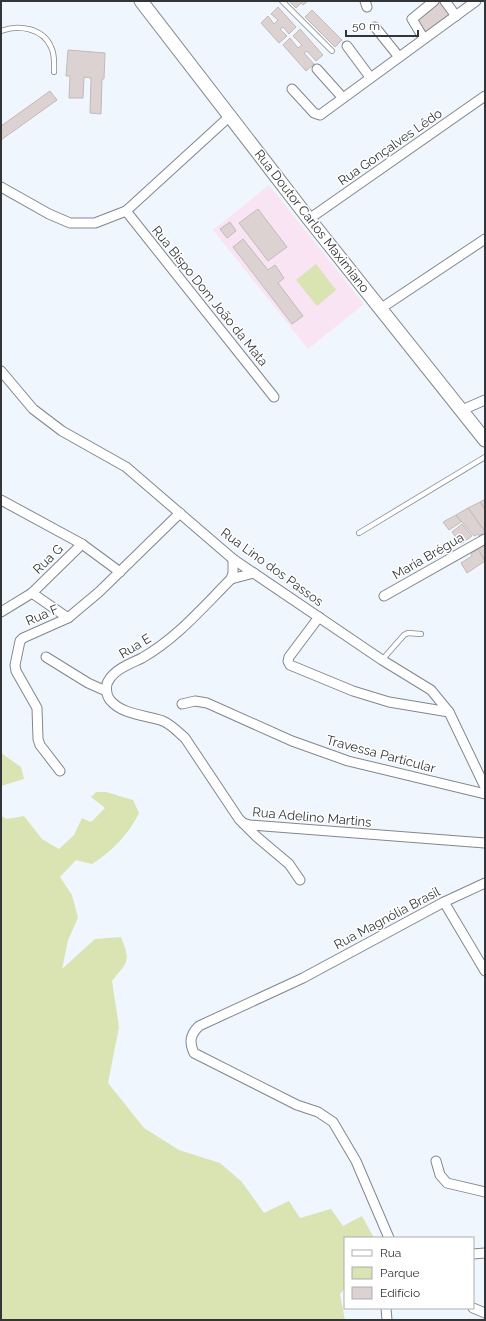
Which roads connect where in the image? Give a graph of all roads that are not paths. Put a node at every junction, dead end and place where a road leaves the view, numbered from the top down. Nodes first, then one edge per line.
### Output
1 (141, 1) edge
2 (282, 1) edge
3 (434, 1) edge
4 (445, 1) edge
5 (476, 1) edge
6 (456, 16) junction
7 (375, 27) dead end
8 (1, 30) edge
9 (424, 39) junction
10 (347, 46) dead end
11 (332, 51) dead end
12 (399, 57) junction
13 (317, 69) dead end
14 (54, 72) dead end
15 (370, 77) junction
16 (292, 89) dead end
17 (485, 96) edge
18 (343, 98) junction
19 (230, 116) junction
20 (1, 187) edge
21 (126, 211) junction
22 (309, 219) junction
23 (485, 239) edge
24 (380, 309) junction
25 (1, 371) edge
26 (274, 397) dead end
27 (485, 400) edge
28 (462, 410) junction
29 (485, 440) edge
30 (485, 457) edge
31 (1, 500) edge
32 (180, 513) junction
33 (359, 533) dead end
34 (485, 538) edge
35 (82, 544) junction
36 (233, 559) junction
37 (120, 572) junction
38 (254, 573) junction
39 (231, 579) junction
40 (32, 593) junction
41 (384, 596) dead end
42 (1, 612) edge
43 (319, 617) junction
44 (68, 618) junction
45 (421, 634) dead end
46 (46, 657) dead end
47 (382, 660) junction
48 (106, 691) junction
49 (182, 704) dead end
50 (449, 712) junction
51 (60, 771) dead end
52 (485, 787) edge
53 (485, 794) edge
54 (243, 823) junction
55 (485, 844) edge
56 (300, 880) dead end
57 (485, 883) edge
58 (444, 902) junction
59 (485, 971) edge
60 (436, 1161) dead end
61 (485, 1192) edge
62 (389, 1237) edge
63 (485, 1253) edge
64 (474, 1254) edge
65 (474, 1308) edge
66 (386, 1309) edge
67 (485, 1313) edge
68 (387, 1320) edge

1 - 19 main road, Rua Doutor Carlos Maximiano
2 - 11 lane
3 - 9 street
4 - 6 street
5 - 6 street
6 - 9 street
7 - 12 street
8 - 14 lane
9 - 12 street
10 - 15 street
12 - 15 street
13 - 18 street
15 - 18 street
16 - 18 street
17 - 22 street, Rua Gonçalves Lêdo
19 - 21 street
19 - 22 main road, Rua Doutor Carlos Maximiano
20 - 21 street
21 - 26 street, Rua Bispo Dom João da Mata
22 - 24 main road, Rua Doutor Carlos Maximiano
23 - 24 street
24 - 28 main road, Rua Doutor Carlos Maximiano
25 - 32 street, Rua Lino dos Passos
27 - 28 street
28 - 29 main road, Rua Doutor Carlos Maximiano
30 - 33 lane
31 - 35 street
32 - 36 street, Rua Lino dos Passos
32 - 37 street, Rua F
34 - 41 street, Maria Brégua
35 - 37 street
35 - 40 street, Rua G
36 - 38 street, Rua Lino dos Passos
36 - 39 street
37 - 44 street, Rua F
38 - 39 street, Rua E
38 - 43 street, Rua Lino dos Passos
39 - 48 street, Rua E
40 - 42 street, Rua G
40 - 44 street, Rua G
43 - 47 street, Rua Lino dos Passos
43 - 50 street
44 - 51 street, Rua F
45 - 47 lane
46 - 48 street
47 - 50 street, Rua Lino dos Passos
48 - 54 street, Rua Adelino Martins
49 - 53 street, Travessa Particular
50 - 52 street, Rua Lino dos Passos
54 - 55 street, Rua Adelino Martins
54 - 56 street
57 - 58 street, Rua Magnólia Brasil
58 - 59 street
58 - 62 street, Rua Magnólia Brasil
60 - 61 street
63 - 64 street
65 - 67 street
66 - 68 street

